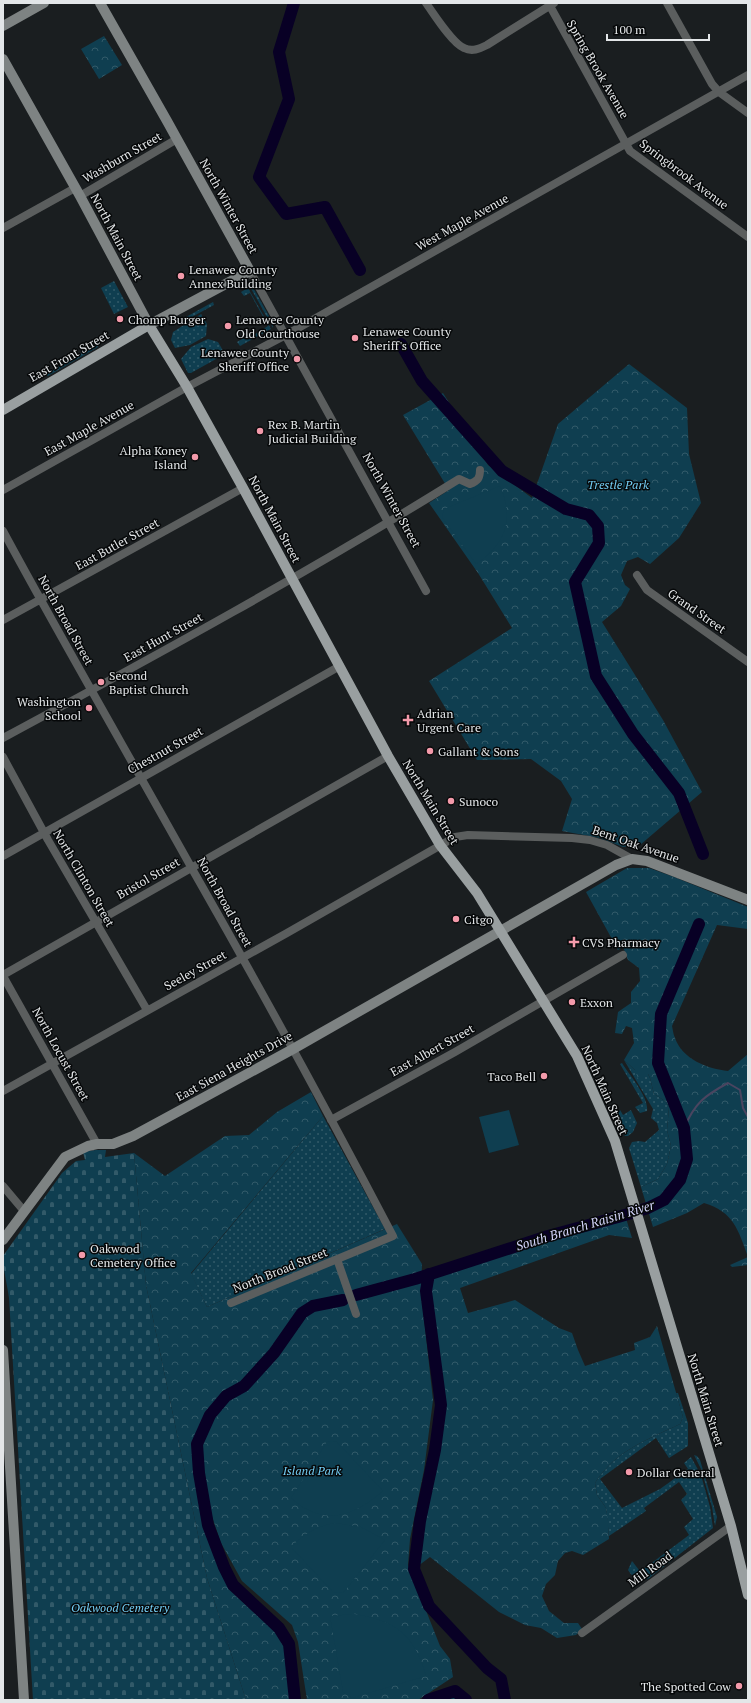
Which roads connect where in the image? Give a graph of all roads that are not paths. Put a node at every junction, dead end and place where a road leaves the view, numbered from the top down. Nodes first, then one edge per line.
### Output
1 (44, 3) edge
2 (100, 3) edge
3 (426, 3) edge
4 (667, 3) edge
5 (552, 5) edge
6 (3, 26) edge
7 (3, 58) edge
8 (748, 75) edge
9 (719, 92) junction
10 (748, 113) edge
11 (177, 139) junction
12 (626, 144) junction
13 (77, 192) junction
14 (3, 228) edge
15 (748, 237) edge
16 (250, 272) junction
17 (149, 325) junction
18 (284, 336) junction
19 (187, 387) junction
20 (3, 410) edge
21 (480, 470) dead end
22 (243, 488) junction
23 (3, 490) edge
24 (389, 522) junction
25 (3, 531) edge
26 (637, 575) dead end
27 (292, 579) junction
28 (426, 591) dead end
29 (40, 600) junction
30 (3, 620) edge
31 (748, 662) edge
32 (340, 666) junction
33 (91, 690) junction
34 (3, 738) edge
35 (388, 756) junction
36 (3, 757) edge
37 (140, 778) junction
38 (44, 832) junction
39 (440, 845) junction
40 (3, 856) edge
41 (632, 859) junction
42 (191, 867) junction
43 (748, 900) edge
44 (96, 922) junction
45 (501, 931) junction
46 (623, 955) dead end
47 (242, 957) junction
48 (3, 975) edge
49 (543, 1000) junction
50 (147, 1010) junction
51 (293, 1049) junction
52 (53, 1063) junction
53 (3, 1092) edge
54 (331, 1120) junction
55 (97, 1144) junction
56 (3, 1186) edge
57 (24, 1211) junction
58 (3, 1240) edge
59 (337, 1259) junction
60 (231, 1303) dead end
61 (356, 1314) dead end
62 (3, 1350) edge
63 (731, 1526) junction
64 (748, 1594) edge
65 (582, 1633) dead end
66 (24, 1700) edge

1 - 6 street
2 - 11 street, North Winter Street
3 - 5 street
4 - 9 street
5 - 12 street, Spring Brook Avenue
7 - 13 street, North Main Street
8 - 9 street, West Maple Avenue
9 - 10 street
9 - 12 street, West Maple Avenue
11 - 13 street, Washburn Street
11 - 16 street, North Winter Street
12 - 15 street, Springbrook Avenue
12 - 18 street, West Maple Avenue
13 - 14 street, Washburn Street
13 - 17 street, North Main Street
16 - 17 street
16 - 18 street, North Winter Street
17 - 19 main road, North Main Street
17 - 20 main road, East Front Street
18 - 19 street, West Maple Avenue
18 - 24 street, North Winter Street
19 - 22 main road, North Main Street
19 - 23 street, East Maple Avenue
21 - 24 street, East Hunt Street
22 - 27 main road, North Main Street
22 - 29 street, East Butler Street
24 - 27 street, East Hunt Street
24 - 28 street, North Winter Street
25 - 29 street, North Broad Street
26 - 31 street, Grand Street
27 - 32 main road, North Main Street
27 - 33 street, East Hunt Street
29 - 30 street, East Butler Street
29 - 33 street, North Broad Street
32 - 35 main road, North Main Street
32 - 37 street, Chestnut Street
33 - 34 street, East Hunt Street
33 - 37 street, North Broad Street
35 - 39 main road, North Main Street
35 - 42 street, Bristol Street
36 - 38 street, North Clinton Street
37 - 38 street, Chestnut Street
37 - 42 street, North Broad Street
38 - 40 street, Chestnut Street
38 - 44 street, North Clinton Street
39 - 41 street, Bent Oak Avenue
39 - 45 main road, North Main Street
39 - 47 street, Seeley Street
41 - 43 street, Bent Oak Avenue
41 - 45 street, East Siena Heights Drive
42 - 44 street, Bristol Street
42 - 47 street, North Broad Street
44 - 48 street, Bristol Street
44 - 50 street, North Clinton Street
45 - 49 main road, North Main Street
45 - 51 street, East Siena Heights Drive
46 - 49 street, East Albert Street
47 - 50 street, Seeley Street
47 - 51 street, North Broad Street
48 - 52 street, North Locust Street
49 - 54 street, East Albert Street
49 - 63 main road, North Main Street
50 - 52 street, Seeley Street
51 - 54 street, North Broad Street
51 - 55 street, East Siena Heights Drive
52 - 53 street, Seeley Street
52 - 55 street, North Locust Street
54 - 59 street, North Broad Street
55 - 57 street, East Siena Heights Drive
56 - 57 street
57 - 58 street, East Siena Heights Drive
59 - 60 street, North Broad Street
59 - 61 street, North Broad Street
62 - 66 street
63 - 64 main road, North Main Street
63 - 65 street, Mill Road

